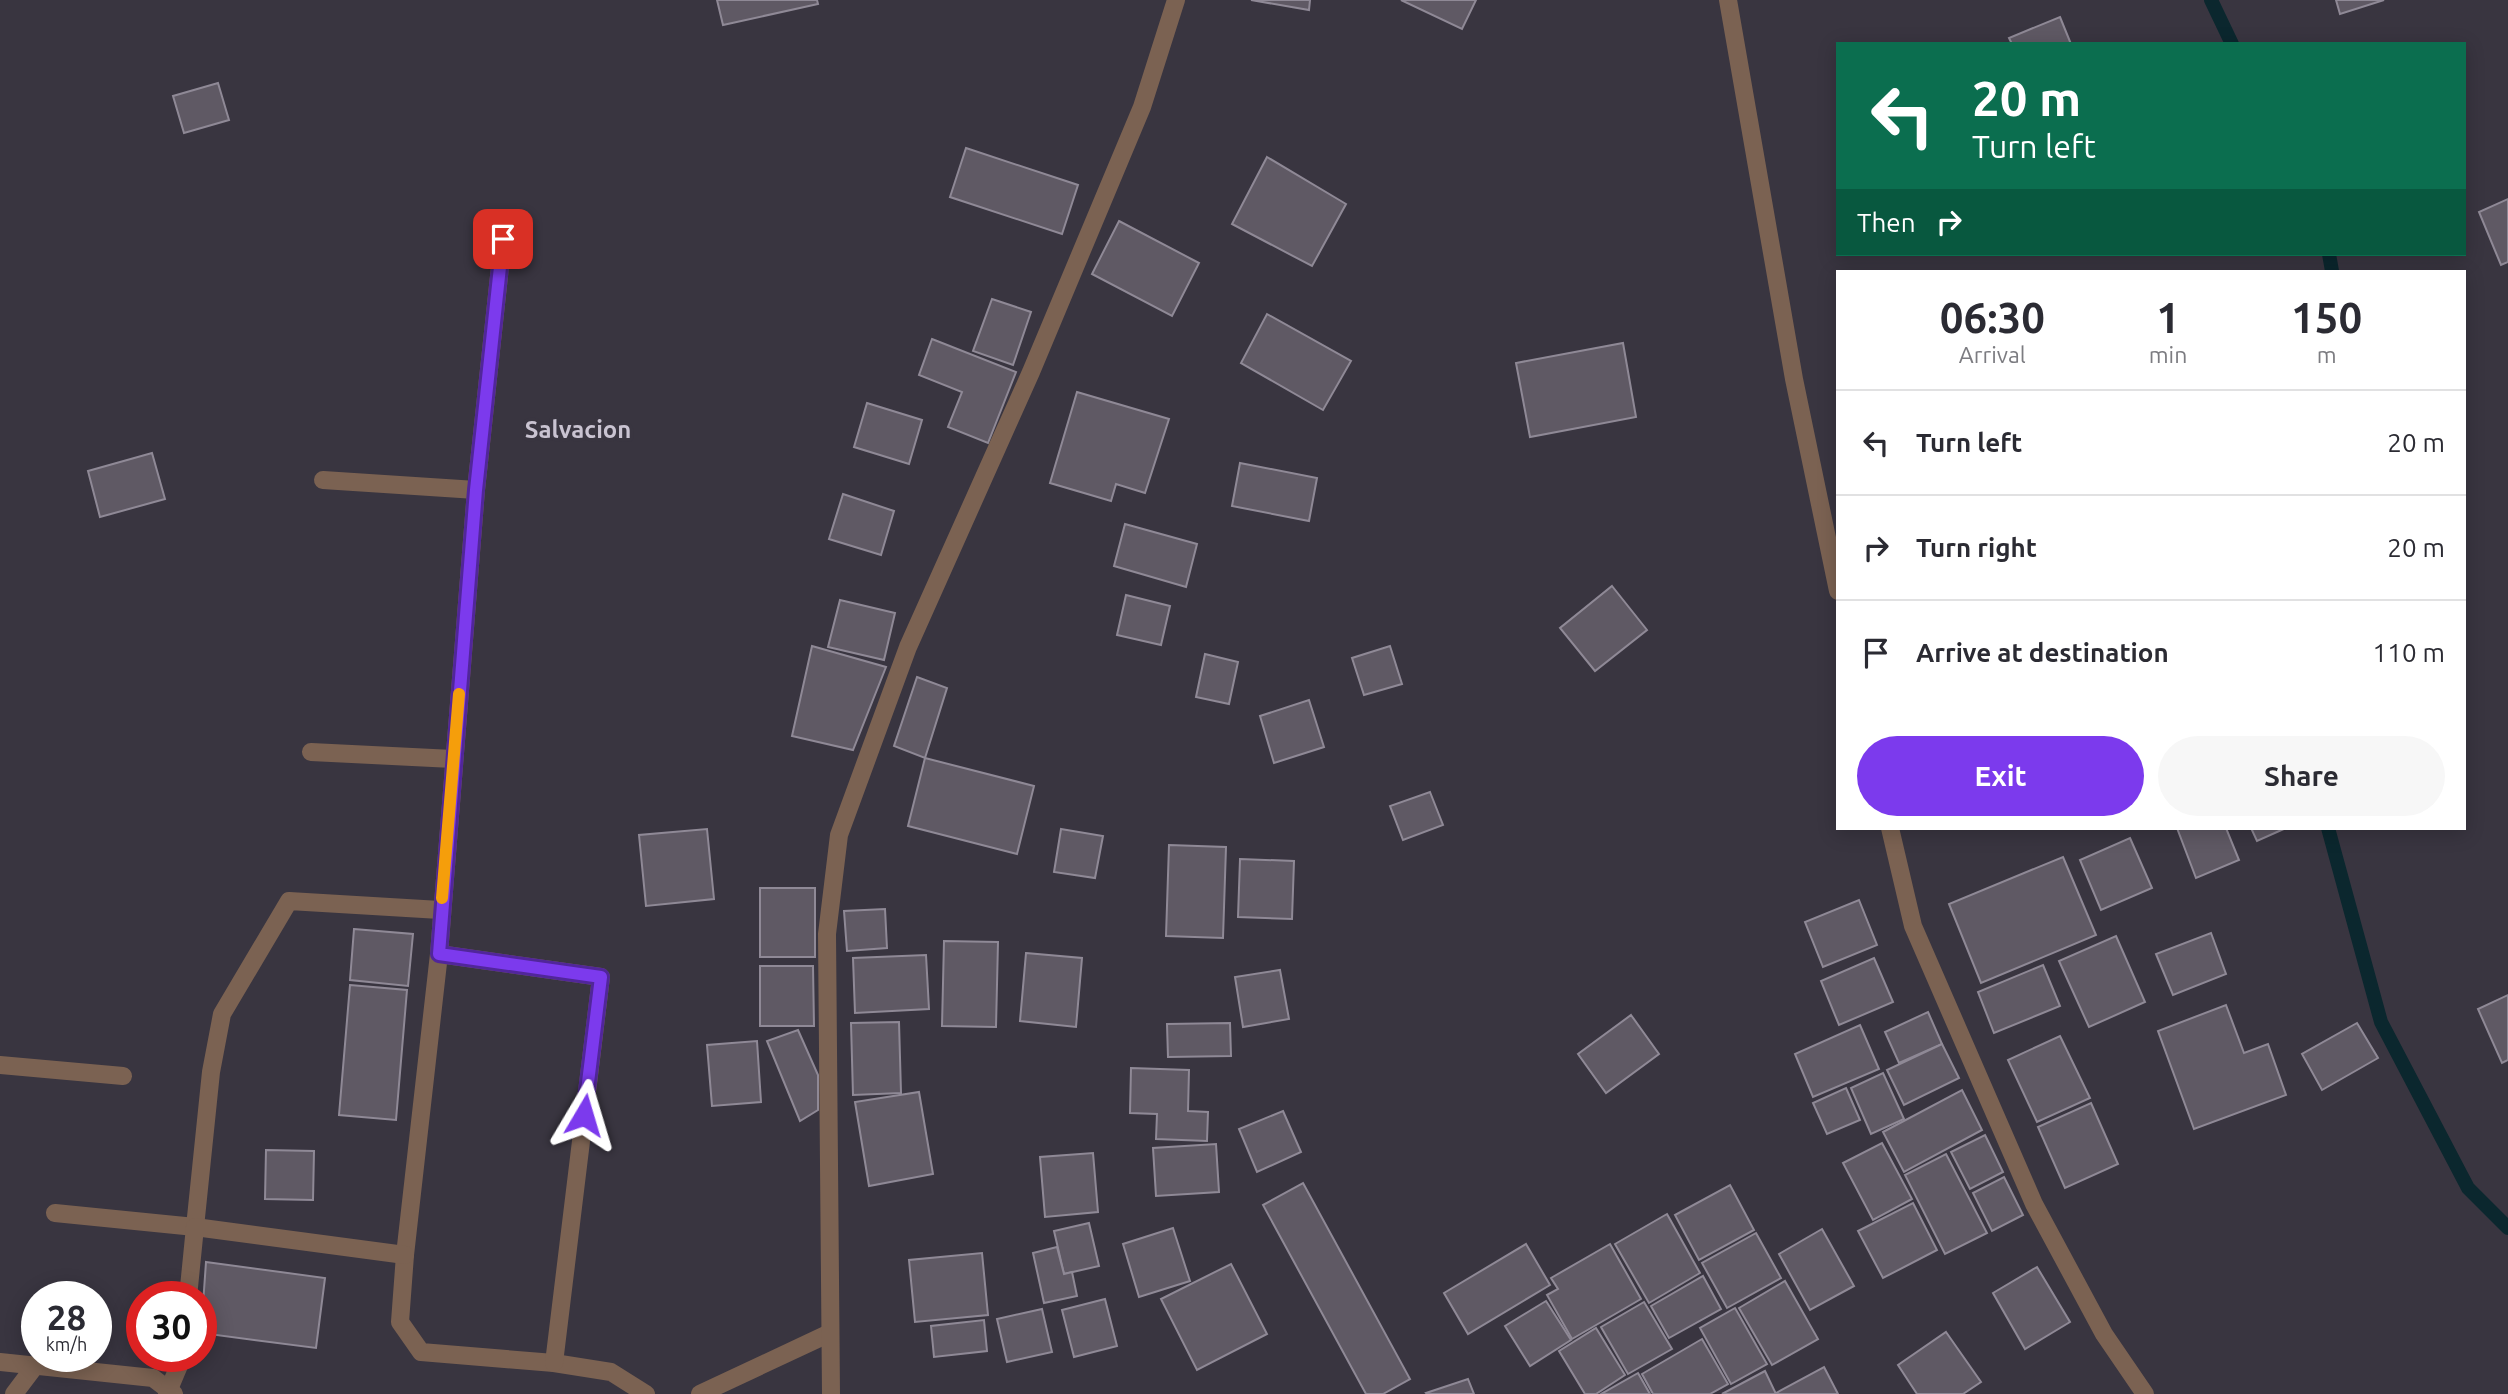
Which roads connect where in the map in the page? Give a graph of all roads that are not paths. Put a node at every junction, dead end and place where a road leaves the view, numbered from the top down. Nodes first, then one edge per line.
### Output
1 (1176, 0) edge
2 (1728, 0) edge
3 (503, 239) dead end
4 (323, 480) dead end
5 (476, 490) junction
6 (1836, 581) edge
7 (311, 752) dead end
8 (453, 760) junction
9 (1889, 830) edge
10 (440, 910) junction
11 (439, 954) junction
12 (0, 1065) edge
13 (124, 1076) dead end
14 (55, 1213) dead end
15 (195, 1227) junction
16 (404, 1255) junction
17 (190, 1281) edge
18 (830, 1333) junction
19 (0, 1362) edge
20 (554, 1363) junction
21 (21, 1364) edge
22 (30, 1372) edge
23 (94, 1372) edge
24 (177, 1372) edge
25 (170, 1393) edge
26 (14, 1394) edge
27 (646, 1394) edge
28 (700, 1394) edge
29 (831, 1394) edge
30 (2145, 1394) edge

1 - 18 street
2 - 6 street
3 - 5 street
4 - 5 street
5 - 8 street
7 - 8 street
8 - 10 street
9 - 30 street
10 - 11 street
10 - 15 street
11 - 16 street
11 - 20 street
12 - 13 street
14 - 15 street
15 - 16 street
15 - 17 street
16 - 20 street
18 - 28 street
18 - 29 street
19 - 21 street
20 - 27 street
22 - 26 street
23 - 25 street
24 - 25 street

